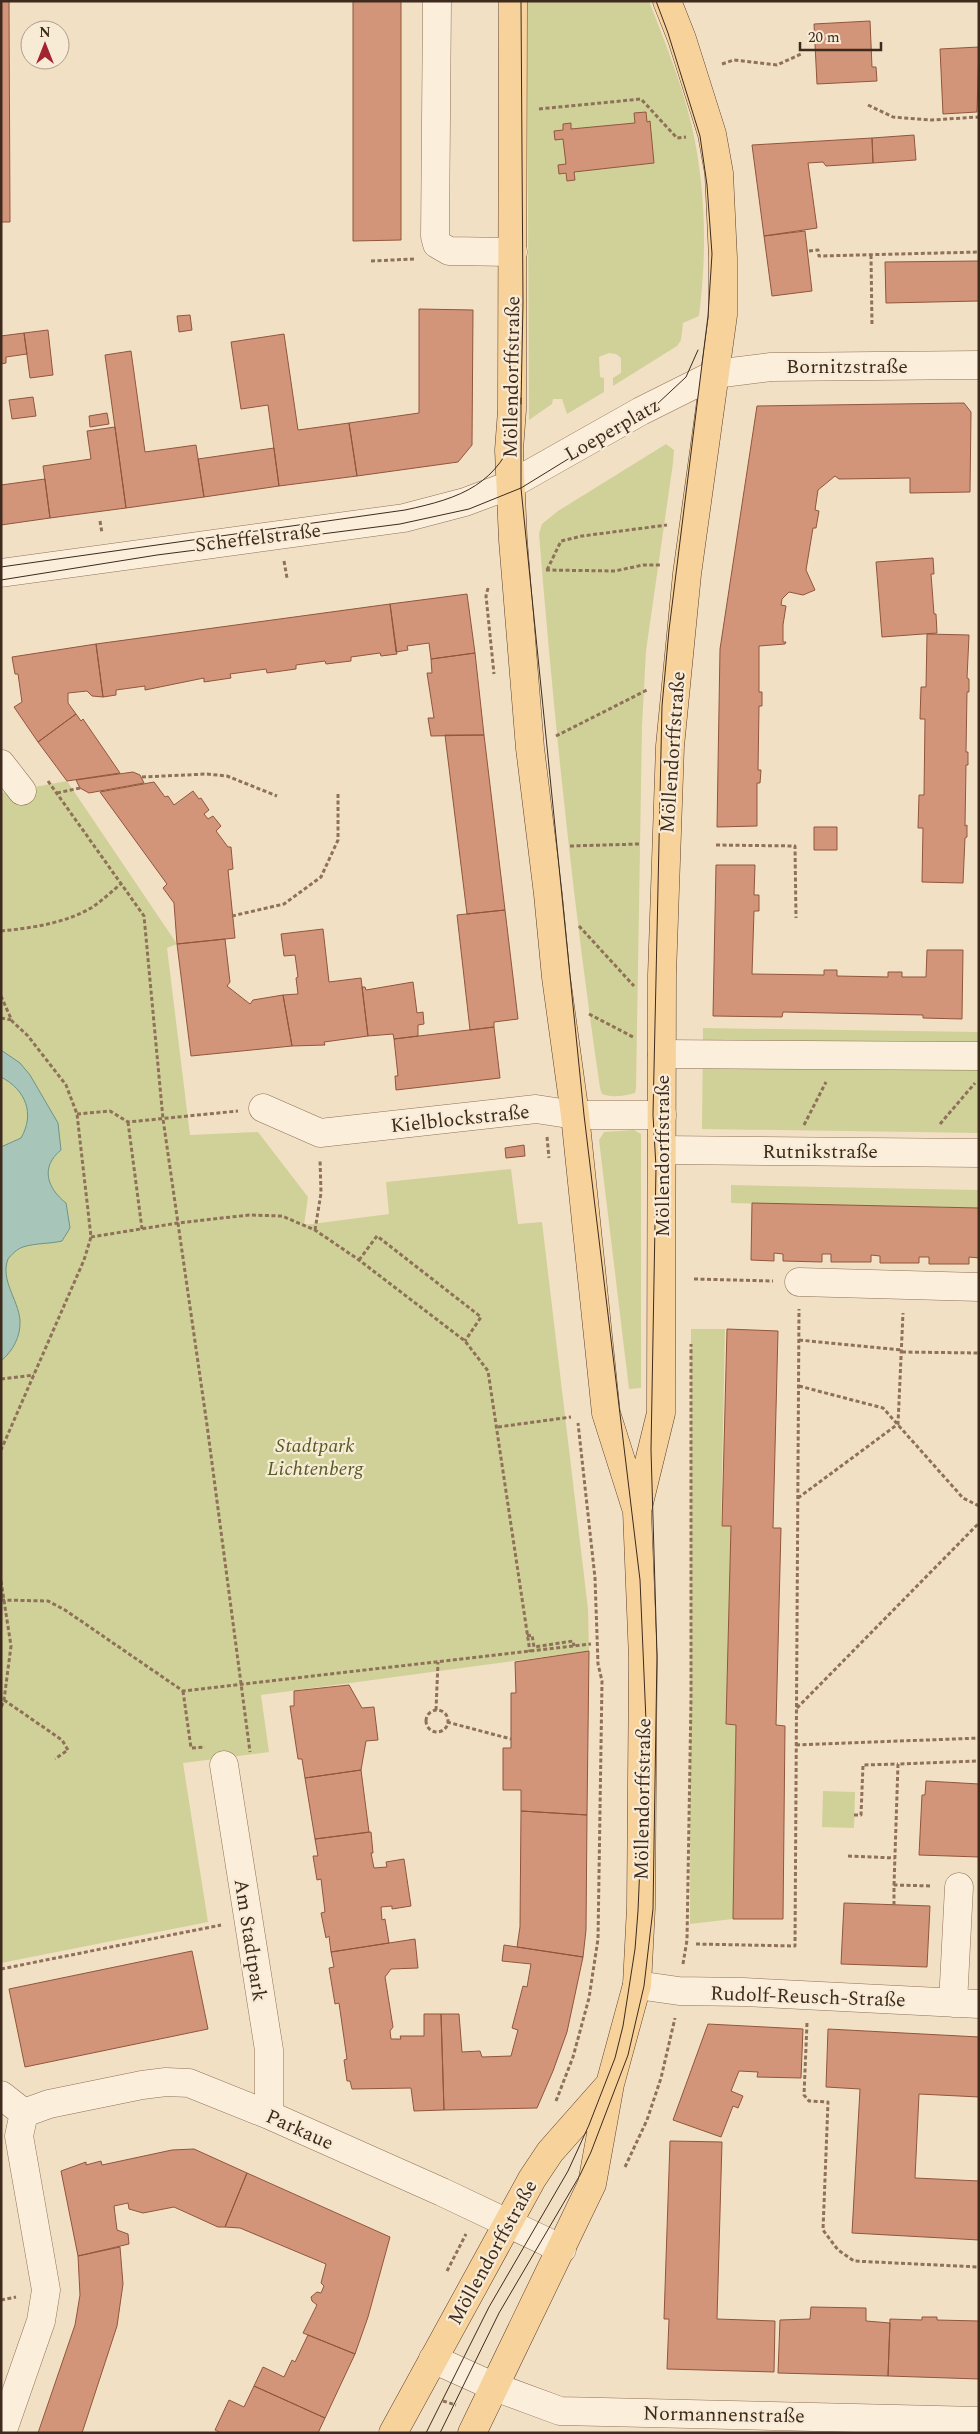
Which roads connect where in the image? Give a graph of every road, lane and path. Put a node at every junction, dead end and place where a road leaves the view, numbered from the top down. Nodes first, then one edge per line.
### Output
1 (437, 1) edge
2 (513, 1) edge
3 (667, 1) edge
4 (801, 54) dead end
5 (722, 64) dead end
6 (868, 105) dead end
7 (513, 111) junction
8 (979, 117) edge
9 (712, 134) junction
10 (810, 250) dead end
11 (513, 252) junction
12 (979, 252) edge
13 (871, 255) junction
14 (417, 259) dead end
15 (371, 261) dead end
16 (872, 326) dead end
17 (979, 365) edge
18 (715, 374) junction
19 (510, 485) junction
20 (100, 520) dead end
21 (668, 525) dead end
22 (102, 533) dead end
23 (283, 558) dead end
24 (662, 566) dead end
25 (541, 570) dead end
26 (546, 570) junction
27 (1, 573) edge
28 (287, 578) dead end
29 (489, 581) dead end
30 (495, 682) dead end
31 (647, 690) dead end
32 (530, 748) junction
33 (142, 777) dead end
34 (12, 778) edge
35 (80, 788) dead end
36 (57, 793) junction
37 (338, 794) dead end
38 (278, 796) dead end
39 (665, 843) junction
40 (716, 844) dead end
41 (542, 847) junction
42 (122, 883) junction
43 (548, 894) junction
44 (232, 916) dead end
45 (796, 918) dead end
46 (1, 931) edge
47 (641, 993) dead end
48 (1, 996) edge
49 (562, 1015) junction
50 (1, 1018) edge
51 (12, 1021) junction
52 (651, 1047) junction
53 (839, 1054) junction
54 (979, 1056) edge
55 (979, 1079) edge
56 (263, 1108) joint
57 (544, 1110) junction
58 (77, 1114) junction
59 (575, 1114) junction
60 (662, 1114) junction
61 (162, 1119) junction
62 (128, 1122) junction
63 (320, 1133) junction
64 (662, 1150) junction
65 (791, 1150) junction
66 (918, 1151) junction
67 (979, 1152) edge
68 (549, 1159) dead end
69 (178, 1223) junction
70 (142, 1229) junction
71 (315, 1230) junction
72 (91, 1237) junction
73 (359, 1260) junction
74 (694, 1279) dead end
75 (799, 1282) junction
76 (904, 1285) junction
77 (979, 1287) edge
78 (465, 1340) junction
79 (799, 1340) junction
80 (902, 1351) junction
81 (979, 1353) edge
82 (34, 1375) junction
83 (1, 1379) edge
84 (799, 1386) junction
85 (571, 1417) dead end
86 (578, 1422) dead end
87 (898, 1424) junction
88 (498, 1427) junction
89 (1, 1450) edge
90 (798, 1498) junction
91 (979, 1506) edge
92 (637, 1511) junction
93 (979, 1523) edge
94 (1, 1581) edge
95 (3, 1600) edge
96 (527, 1636) junction
97 (591, 1644) dead end
98 (574, 1646) junction
99 (530, 1652) junction
100 (438, 1662) junction
101 (242, 1683) junction
102 (183, 1691) junction
103 (4, 1700) junction
104 (1, 1708) edge
105 (797, 1709) junction
106 (436, 1710) junction
107 (447, 1722) junction
108 (979, 1738) edge
109 (511, 1739) dead end
110 (248, 1741) junction
111 (238, 1742) dead end
112 (796, 1745) junction
113 (217, 1756) joint
114 (251, 1758) dead end
115 (55, 1759) dead end
116 (979, 1761) edge
117 (898, 1764) junction
118 (854, 1815) dead end
119 (848, 1856) dead end
120 (895, 1858) junction
121 (894, 1885) junction
122 (959, 1887) joint
123 (894, 1905) dead end
124 (249, 1920) junction
125 (696, 1944) dead end
126 (1, 1970) edge
127 (637, 1985) junction
128 (966, 2003) edge
129 (806, 2019) dead end
130 (610, 2084) junction
131 (1, 2095) edge
132 (556, 2103) dead end
133 (24, 2113) junction
134 (269, 2115) junction
135 (507, 2223) junction
136 (562, 2249) junction
137 (979, 2267) edge
138 (433, 2359) junction
139 (495, 2386) junction
140 (414, 2391) junction
141 (979, 2421) edge
142 (560, 2422) edge
143 (477, 2423) edge
144 (2, 2433) edge
145 (393, 2433) edge

1 - 11 street
2 - 7 main road, Möllendorffstraße
3 - 9 main road, Möllendorffstraße
4 - 5 path
6 - 8 path
7 - 9 path
7 - 11 main road, Möllendorffstraße
9 - 18 main road, Möllendorffstraße
10 - 13 path
11 - 19 main road, Möllendorffstraße
12 - 13 path
13 - 16 path
14 - 15 path
17 - 18 street, Bornitzstraße
18 - 19 street, Loeperplatz
18 - 39 main road, Möllendorffstraße
19 - 27 street, Scheffelstraße
19 - 32 main road, Möllendorffstraße
20 - 22 path
21 - 26 path
23 - 28 path
24 - 26 path
25 - 26 path
29 - 30 path
31 - 32 path
32 - 41 main road, Möllendorffstraße
33 - 38 path
34 - 36 path
35 - 36 path
36 - 42 path
37 - 44 path
39 - 41 path
39 - 52 main road, Möllendorffstraße
40 - 45 path
41 - 43 main road, Möllendorffstraße
42 - 46 path
42 - 61 path
43 - 47 path
43 - 49 main road, Möllendorffstraße
48 - 51 path
49 - 52 path
49 - 59 main road, Möllendorffstraße
50 - 51 path
51 - 58 path
52 - 53 street
52 - 60 main road, Möllendorffstraße
53 - 54 street
53 - 65 path
55 - 66 path
56 - 61 path
56 - 63 street
57 - 59 street, Kielblockstraße
57 - 63 street, Kielblockstraße
57 - 68 path
58 - 62 path
58 - 72 path
59 - 60 street, Kielblockstraße
59 - 92 main road, Möllendorffstraße
60 - 64 main road, Möllendorffstraße
61 - 62 path
61 - 69 path
62 - 70 path
63 - 71 path
64 - 65 street, Rutnikstraße
64 - 92 main road, Möllendorffstraße
65 - 66 street, Rutnikstraße
66 - 67 street, Rutnikstraße
69 - 70 path
69 - 71 path
69 - 101 path
70 - 72 path
71 - 73 path
72 - 82 path
73 - 78 path
73 - 78 path
74 - 75 path
75 - 76 street
75 - 79 path
76 - 77 street
76 - 80 path
78 - 88 path
79 - 80 path
79 - 84 path
80 - 81 path
80 - 87 path
82 - 83 path
82 - 89 path
84 - 87 path
84 - 90 path
85 - 88 path
86 - 132 path
87 - 90 path
87 - 91 path
88 - 96 path
90 - 105 path
92 - 127 main road, Möllendorffstraße
93 - 105 path
94 - 95 path
95 - 102 path
95 - 103 path
96 - 98 path
96 - 99 path
97 - 98 path
98 - 99 path
99 - 100 path
100 - 101 path
100 - 106 path
101 - 102 path
101 - 110 path
102 - 113 path
103 - 104 path
103 - 115 path
105 - 112 path
106 - 107 path
106 - 107 path
107 - 109 path
108 - 112 path
110 - 111 path
110 - 114 path
112 - 125 path
113 - 124 street, Am Stadtpark
116 - 117 path
117 - 118 path
117 - 120 path
119 - 120 path
120 - 121 path
121 - 122 path
121 - 123 path
122 - 128 street
124 - 126 path
124 - 134 street, Am Stadtpark
127 - 128 street, Rudolf-Reusch-Straße
127 - 130 main road, Möllendorffstraße
129 - 137 path
130 - 135 main road, Möllendorffstraße
130 - 136 main road, Möllendorffstraße
131 - 133 street
133 - 134 street, Parkaue
133 - 144 street
134 - 135 street, Parkaue
135 - 136 street, Parkaue
135 - 138 main road, Möllendorffstraße
136 - 139 main road, Möllendorffstraße
138 - 139 street, Normannenstraße
138 - 140 main road, Möllendorffstraße
139 - 142 street, Normannenstraße
139 - 143 main road, Möllendorffstraße
140 - 143 path
140 - 145 main road, Möllendorffstraße
141 - 142 street, Normannenstraße

